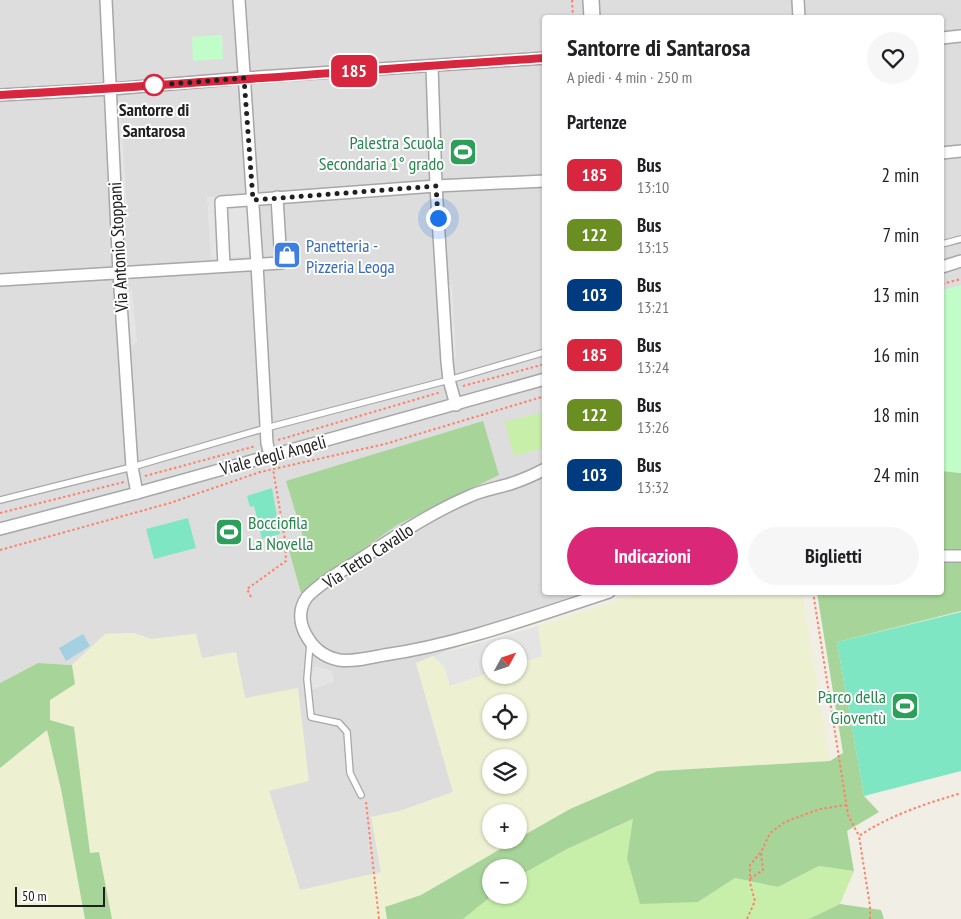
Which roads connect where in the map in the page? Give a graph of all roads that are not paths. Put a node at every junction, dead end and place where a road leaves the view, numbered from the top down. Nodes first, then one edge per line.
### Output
1 (106, 0) edge
2 (239, 0) edge
3 (591, 0) edge
4 (798, 0) edge
5 (592, 15) edge
6 (799, 15) edge
7 (961, 36) edge
8 (944, 38) edge
9 (542, 58) edge
10 (432, 66) junction
11 (244, 78) junction
12 (110, 89) junction
13 (0, 95) edge
14 (961, 151) edge
15 (944, 153) edge
16 (542, 181) edge
17 (436, 186) junction
18 (277, 197) junction
19 (253, 200) junction
20 (961, 239) edge
21 (944, 243) edge
22 (961, 261) edge
23 (257, 264) junction
24 (944, 265) edge
25 (224, 266) junction
26 (119, 273) junction
27 (0, 280) edge
28 (542, 353) edge
29 (449, 380) junction
30 (542, 380) edge
31 (456, 405) junction
32 (266, 428) junction
33 (270, 455) junction
34 (132, 466) junction
35 (542, 470) edge
36 (137, 493) junction
37 (0, 500) edge
38 (0, 529) edge
39 (944, 556) edge
40 (961, 556) edge
41 (599, 595) edge
42 (310, 641) junction
43 (360, 795) road end

1 - 12 street, Via Antonio Stoppani
2 - 11 street
3 - 5 street
4 - 6 street
7 - 8 street
9 - 10 street
10 - 11 street
10 - 17 street
11 - 12 street
11 - 19 street
12 - 13 street
12 - 26 street, Via Antonio Stoppani
14 - 15 street
16 - 17 street
17 - 18 street
17 - 29 street
18 - 19 street
18 - 23 street
19 - 23 street
19 - 25 street
20 - 21 lane
22 - 24 street
23 - 25 street
23 - 32 street
25 - 26 street
26 - 27 street
26 - 34 street, Via Antonio Stoppani
28 - 29 lane
29 - 31 street
29 - 32 lane
30 - 31 street, Viale degli Angeli
31 - 33 street, Viale degli Angeli
32 - 33 street
32 - 34 lane
33 - 36 street, Viale degli Angeli
34 - 36 street, Via Antonio Stoppani
34 - 37 lane
35 - 42 street, Via Tetto Cavallo
36 - 38 street, Viale degli Angeli
39 - 40 street
41 - 42 street, Via Tetto Cavallo
42 - 43 lane

